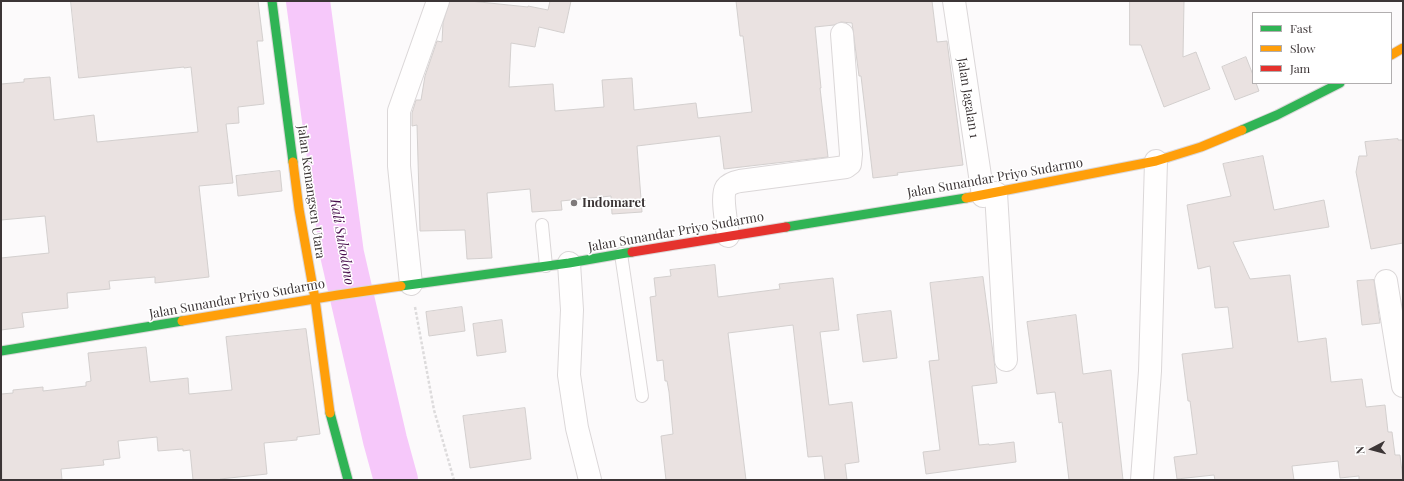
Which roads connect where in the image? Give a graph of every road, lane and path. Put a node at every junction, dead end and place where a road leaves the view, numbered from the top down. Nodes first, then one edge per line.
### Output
1 (272, 1) edge
2 (438, 1) edge
3 (954, 1) edge
4 (842, 34) dead end
5 (1403, 48) edge
6 (1392, 54) edge
7 (1338, 84) edge
8 (1156, 161) junction
9 (989, 194) junction
10 (542, 225) dead end
11 (728, 236) junction
12 (621, 254) junction
13 (569, 263) junction
14 (546, 266) junction
15 (1386, 281) dead end
16 (403, 285) junction
17 (315, 299) junction
18 (1, 351) edge
19 (1006, 360) dead end
20 (1403, 386) edge
21 (642, 396) dead end
22 (348, 480) edge
23 (454, 480) edge
24 (590, 480) edge
25 (1142, 480) edge

1 - 17 main road, Jalan Kemangsen Utara
2 - 16 street
3 - 9 street, Jalan Jagalan 1
4 - 11 street
5 - 6 main road
7 - 8 main road, Jalan Sunandar Priyo Sudarmo
8 - 9 main road, Jalan Sunandar Priyo Sudarmo
8 - 25 street
9 - 11 main road, Jalan Sunandar Priyo Sudarmo
9 - 19 street, Jalan Jagalan 1
10 - 14 lane
11 - 12 main road, Jalan Sunandar Priyo Sudarmo
12 - 13 main road, Jalan Sunandar Priyo Sudarmo
12 - 21 lane
13 - 14 main road, Jalan Sunandar Priyo Sudarmo
13 - 24 street
14 - 16 main road, Jalan Sunandar Priyo Sudarmo
15 - 20 street
16 - 17 main road, Jalan Sunandar Priyo Sudarmo
16 - 23 path
17 - 18 main road, Jalan Sunandar Priyo Sudarmo
17 - 22 main road, Jalan Kemangsen Utara

